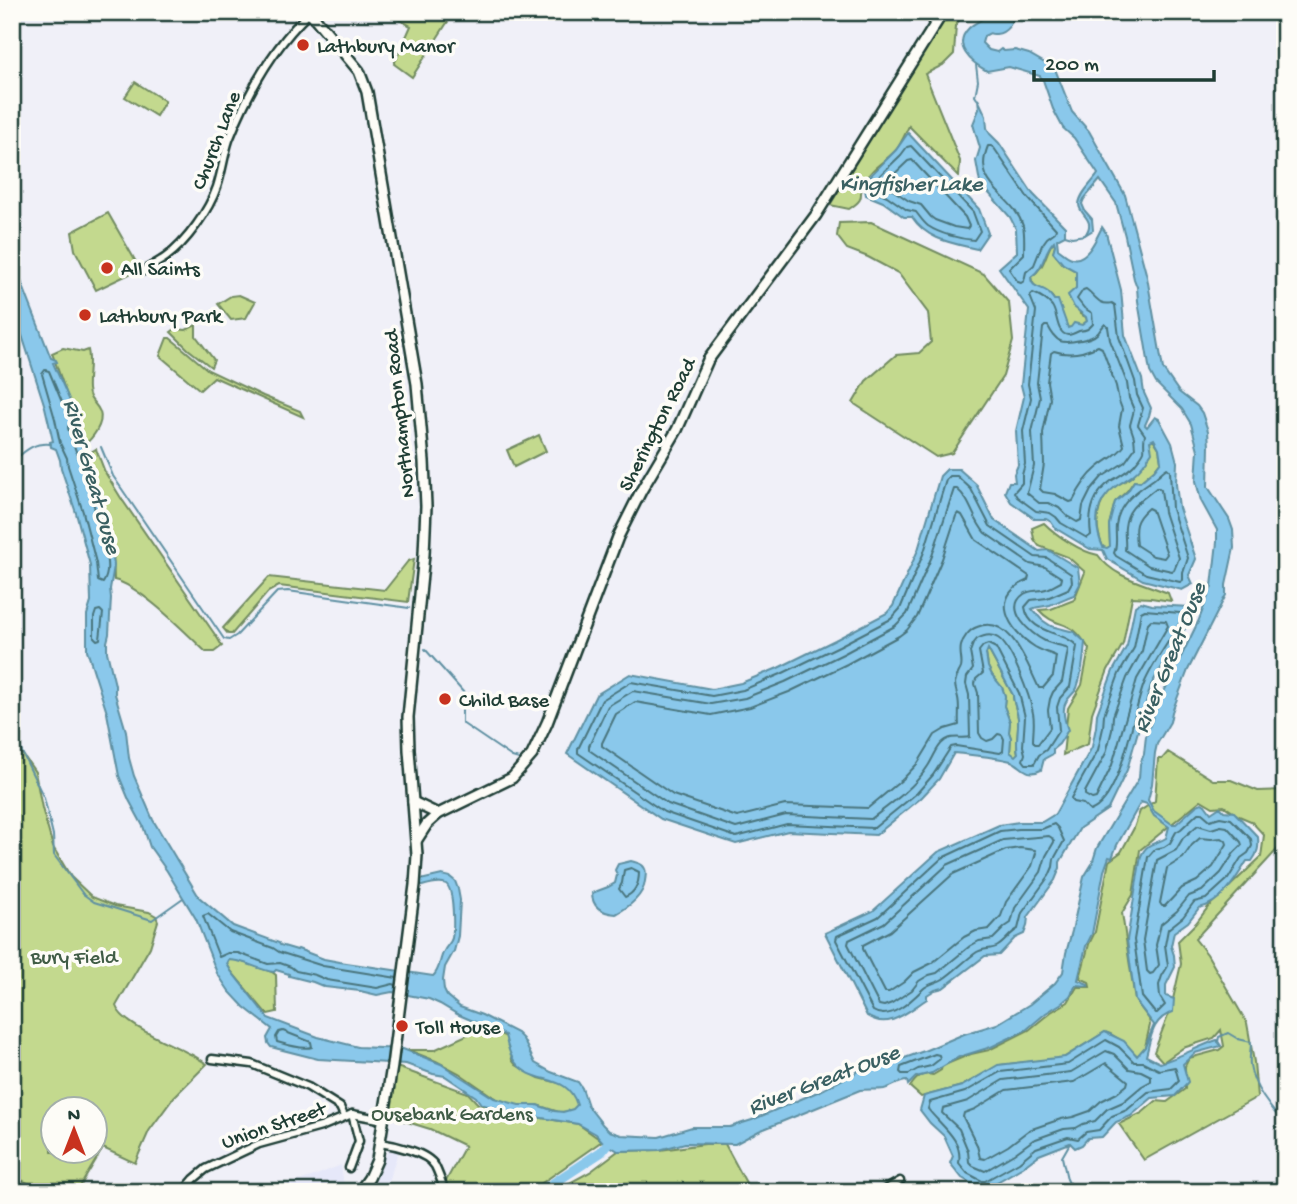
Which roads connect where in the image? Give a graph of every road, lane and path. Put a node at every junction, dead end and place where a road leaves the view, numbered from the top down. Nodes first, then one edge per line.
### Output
1 (310, 12) edge
2 (943, 12) edge
3 (143, 271) dead end
4 (413, 802) junction
5 (438, 814) junction
6 (416, 841) junction
7 (212, 1059) dead end
8 (348, 1115) junction
9 (384, 1120) junction
10 (380, 1143) junction
11 (349, 1168) dead end
12 (900, 1181) dead end
13 (183, 1192) edge
14 (359, 1192) edge
15 (445, 1192) edge
16 (881, 1192) edge

1 - 3 street, Church Lane
1 - 4 main road, Northampton Road
2 - 5 main road, Sherington Road
4 - 5 main road
4 - 6 main road, Northampton Road
5 - 6 main road, Sherington Road
6 - 9 main road, Northampton Road
7 - 8 street
8 - 9 street
8 - 11 street
8 - 13 street, Union Street
9 - 10 main road, Northampton Road
10 - 14 main road, Northampton Road
10 - 15 street
12 - 16 street

